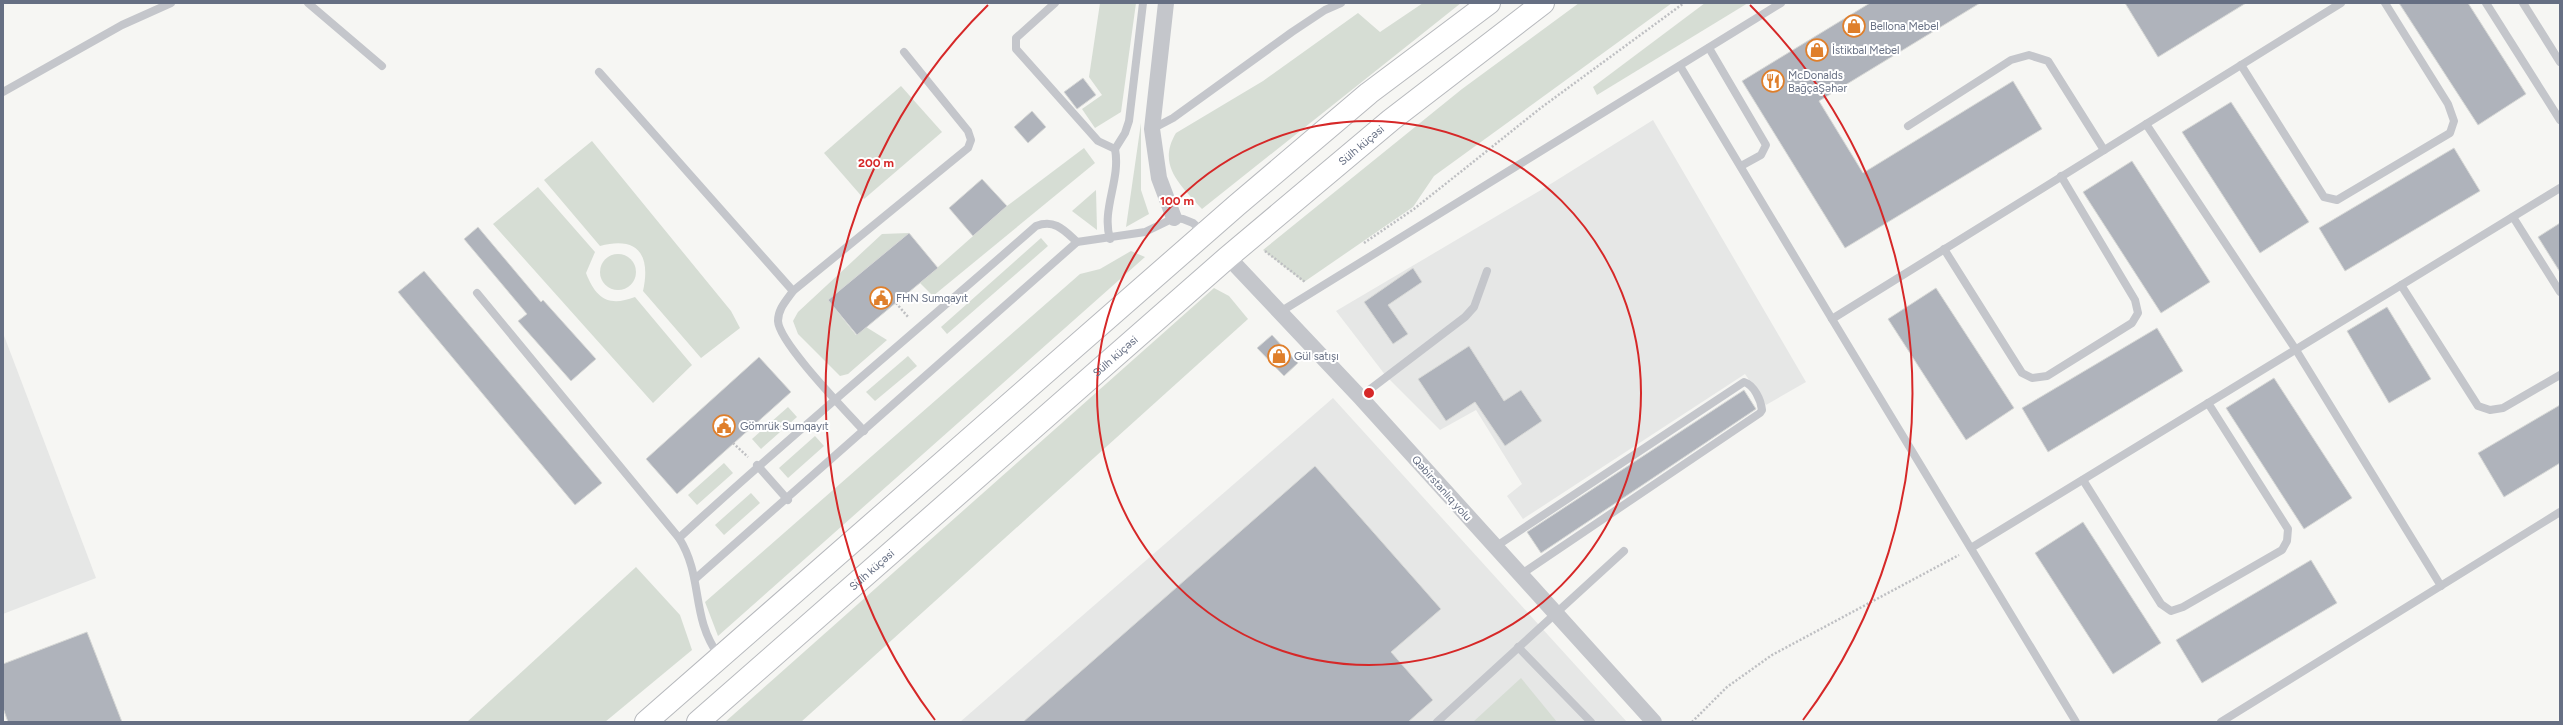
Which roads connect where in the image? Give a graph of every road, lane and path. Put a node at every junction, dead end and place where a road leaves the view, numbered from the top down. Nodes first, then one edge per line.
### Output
1 (171, 3) edge
2 (308, 3) edge
3 (1055, 3) edge
4 (1143, 3) edge
5 (1166, 3) edge
6 (1341, 3) edge
7 (1489, 3) edge
8 (1543, 3) edge
9 (1684, 3) edge
10 (1781, 3) edge
11 (2341, 3) edge
12 (2385, 3) edge
13 (2486, 3) edge
14 (2524, 3) edge
15 (1709, 48) junction
16 (904, 52) dead end
17 (2560, 62) edge
18 (2241, 65) junction
19 (382, 66) dead end
20 (1680, 66) junction
21 (599, 72) dead end
22 (3, 92) edge
23 (2560, 120) edge
24 (2146, 124) junction
25 (1908, 126) dead end
26 (1152, 129) junction
27 (1115, 150) junction
28 (2104, 150) junction
29 (1741, 166) junction
30 (2061, 176) junction
31 (2560, 188) edge
32 (2513, 217) junction
33 (1174, 218) junction
34 (1205, 233) junction
35 (1110, 239) junction
36 (1077, 242) junction
37 (1357, 248) dead end
38 (1944, 249) junction
39 (1263, 250) dead end
40 (1228, 257) junction
41 (1487, 270) dead end
42 (1307, 282) dead end
43 (2401, 285) junction
44 (793, 291) junction
45 (477, 292) dead end
46 (2560, 292) edge
47 (896, 303) dead end
48 (1280, 312) junction
49 (1832, 318) junction
50 (919, 329) junction
51 (2296, 350) junction
52 (2560, 375) edge
53 (1360, 397) junction
54 (836, 400) junction
55 (2208, 403) junction
56 (864, 431) junction
57 (733, 443) dead end
58 (757, 466) junction
59 (2084, 480) junction
60 (788, 500) junction
61 (2560, 512) edge
62 (679, 538) junction
63 (1495, 547) junction
64 (1971, 548) junction
65 (1624, 551) dead end
66 (1520, 575) junction
67 (695, 579) junction
68 (2441, 586) junction
69 (1555, 613) junction
70 (1518, 647) junction
71 (719, 656) junction
72 (646, 722) edge
73 (698, 722) edge
74 (1437, 722) edge
75 (1590, 722) edge
76 (1654, 722) edge
77 (1692, 722) edge
78 (2076, 722) edge
79 (2221, 722) edge

1 - 22 lane
2 - 19 lane
3 - 27 lane
4 - 27 lane
5 - 26 street
6 - 26 lane
7 - 34 highway
8 - 40 highway, Sülh küçəsi
9 - 37 path
10 - 15 lane
11 - 18 lane
12 - 18 lane
13 - 23 lane
14 - 17 lane
15 - 20 lane
15 - 29 lane
16 - 44 lane
18 - 24 lane
20 - 29 lane
20 - 48 lane
21 - 44 lane
24 - 28 lane
24 - 51 lane
25 - 28 lane
26 - 33 street
27 - 35 lane
28 - 30 lane
29 - 49 lane
30 - 38 lane
30 - 38 lane
31 - 32 lane
32 - 43 lane
32 - 46 lane
33 - 34 lane
33 - 35 lane
34 - 40 highway
34 - 71 highway
35 - 36 lane
36 - 50 lane
36 - 56 lane
38 - 49 lane
39 - 42 path
40 - 48 street, Qəbirstanlıq yolu
40 - 73 highway, Sülh küçəsi
41 - 53 lane
43 - 51 lane
43 - 52 lane
44 - 54 lane
45 - 62 lane
47 - 50 path
48 - 53 street, Qəbirstanlıq yolu
49 - 64 lane
50 - 54 lane
51 - 55 lane
51 - 68 lane
53 - 63 street, Qəbirstanlıq yolu
54 - 56 lane
54 - 58 lane
55 - 59 lane
55 - 59 lane
56 - 60 lane
57 - 58 path
58 - 60 lane
58 - 62 lane
59 - 64 lane
60 - 67 lane
61 - 68 lane
62 - 67 lane
63 - 66 street, Qəbirstanlıq yolu
63 - 66 lane
64 - 77 path
64 - 78 lane
65 - 69 lane
66 - 69 street, Qəbirstanlıq yolu
67 - 71 lane
68 - 79 lane
69 - 70 lane
69 - 76 street, Qəbirstanlıq yolu
70 - 74 lane
70 - 75 lane
71 - 72 highway

